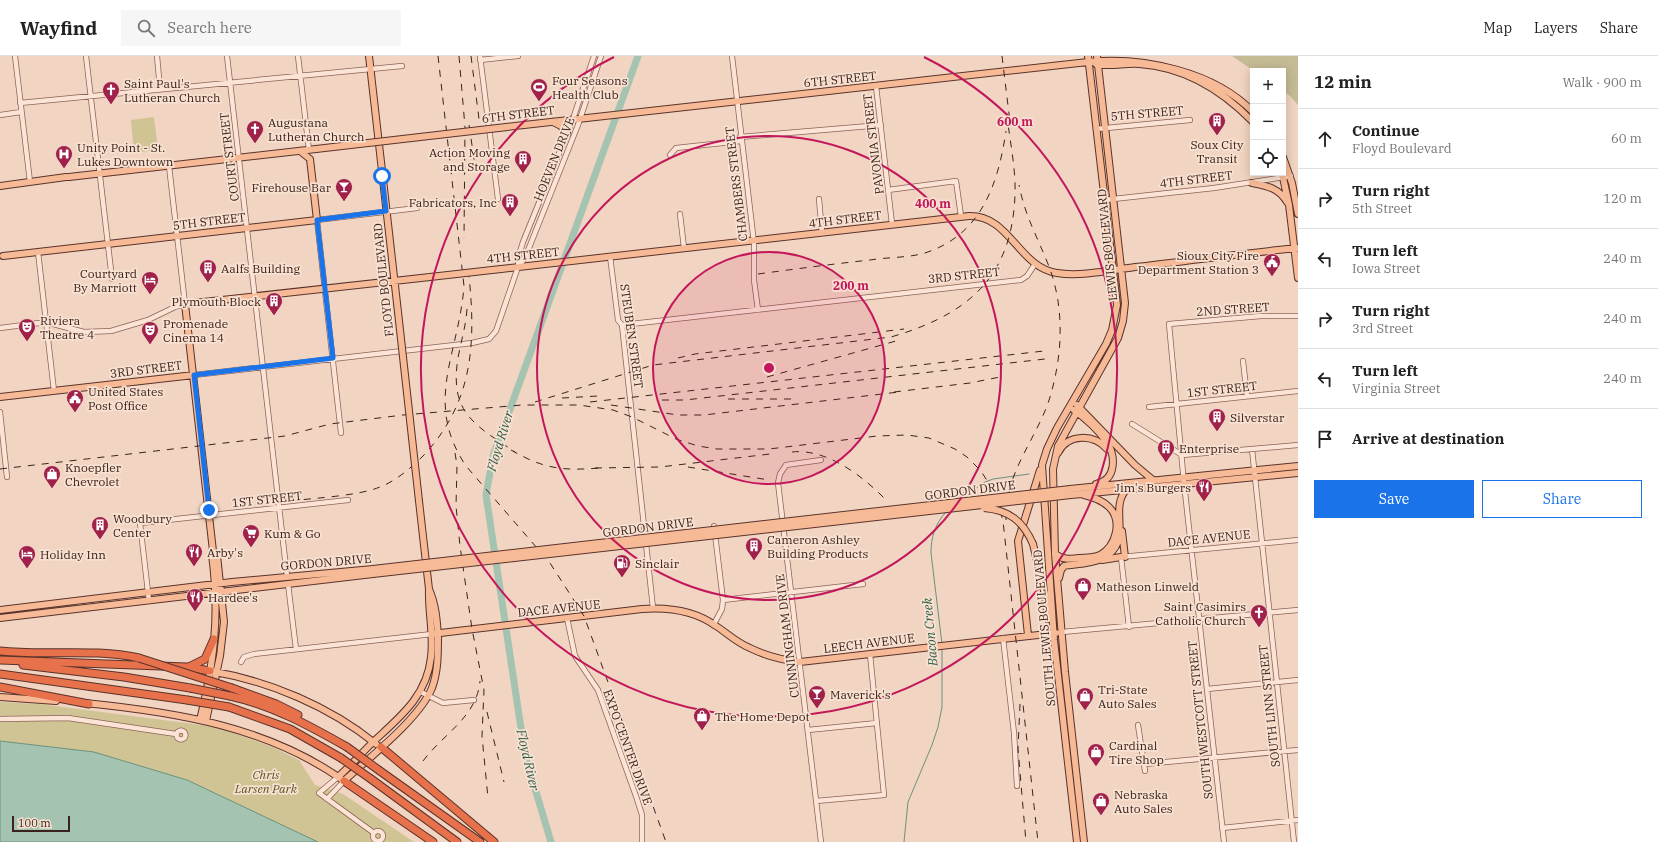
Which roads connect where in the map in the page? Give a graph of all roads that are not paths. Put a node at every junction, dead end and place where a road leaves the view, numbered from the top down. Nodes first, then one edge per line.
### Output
1 (15, 56) edge
2 (86, 56) edge
3 (156, 56) edge
4 (227, 56) edge
5 (298, 56) edge
6 (369, 56) edge
7 (518, 56) edge
8 (594, 56) edge
9 (601, 56) edge
10 (732, 56) edge
11 (480, 58) edge
12 (1088, 59) edge
13 (1098, 60) edge
14 (402, 66) dead end
15 (370, 68) junction
16 (300, 75) junction
17 (230, 82) junction
18 (876, 86) junction
19 (160, 89) junction
20 (91, 96) junction
21 (737, 101) junction
22 (20, 103) junction
23 (1250, 109) edge
24 (22, 112) junction
25 (0, 115) edge
26 (581, 118) junction
27 (573, 119) junction
28 (1250, 119) edge
29 (1190, 120) dead end
30 (551, 122) junction
31 (880, 125) junction
32 (1105, 128) junction
33 (1096, 129) junction
34 (567, 134) junction
35 (740, 139) junction
36 (316, 149) junction
37 (300, 150) junction
38 (309, 150) junction
39 (670, 155) dead end
40 (239, 158) junction
41 (310, 159) junction
42 (1286, 165) edge
43 (169, 166) junction
44 (100, 174) junction
45 (1283, 176) edge
46 (1286, 176) edge
47 (1290, 176) junction
48 (30, 182) junction
49 (1252, 183) junction
50 (0, 186) edge
51 (888, 190) junction
52 (498, 199) dead end
53 (819, 199) dead end
54 (1113, 199) junction
55 (1104, 200) junction
56 (1289, 205) junction
57 (416, 208) dead end
58 (386, 211) junction
59 (680, 214) dead end
60 (1298, 214) edge
61 (961, 216) junction
62 (317, 220) junction
63 (892, 224) junction
64 (247, 227) junction
65 (822, 233) junction
66 (178, 236) junction
67 (754, 241) junction
68 (108, 244) junction
69 (684, 248) junction
70 (1296, 248) edge
71 (38, 252) junction
72 (2, 256) edge
73 (610, 256) junction
74 (1034, 264) junction
75 (518, 267) junction
76 (1122, 269) junction
77 (1113, 270) junction
78 (1298, 278) edge
79 (112, 279) dead end
80 (394, 281) junction
81 (325, 288) junction
82 (255, 297) junction
83 (186, 304) junction
84 (758, 310) junction
85 (1298, 316) edge
86 (498, 323) joint
87 (46, 324) junction
88 (1169, 324) joint
89 (622, 325) junction
90 (0, 328) edge
91 (333, 358) junction
92 (1242, 360) dead end
93 (263, 367) junction
94 (194, 375) junction
95 (54, 391) junction
96 (1298, 391) edge
97 (1247, 396) junction
98 (0, 397) edge
99 (1072, 404) junction
100 (1177, 404) junction
101 (1149, 407) dead end
102 (1078, 410) junction
103 (0, 412) edge
104 (1064, 417) joint
105 (1072, 420) joint
106 (1132, 424) dead end
107 (341, 433) dead end
108 (1298, 445) edge
109 (1252, 449) junction
110 (1111, 453) junction
111 (1182, 455) junction
112 (821, 460) dead end
113 (1054, 462) junction
114 (1042, 465) junction
115 (1298, 466) edge
116 (1254, 470) junction
117 (1298, 473) edge
118 (7, 477) dead end
119 (1255, 477) junction
120 (1153, 480) junction
121 (1184, 480) junction
122 (1127, 489) junction
123 (1072, 492) junction
124 (348, 500) dead end
125 (278, 508) junction
126 (958, 508) junction
127 (209, 515) junction
128 (714, 526) dead end
129 (1121, 529) junction
130 (1298, 540) edge
131 (1262, 543) junction
132 (1192, 551) junction
133 (1048, 557) junction
134 (1123, 557) junction
135 (1055, 558) junction
136 (1100, 560) junction
137 (1064, 566) junction
138 (373, 572) junction
139 (287, 576) junction
140 (217, 583) junction
141 (288, 584) junction
142 (863, 584) dead end
143 (1058, 588) junction
144 (237, 590) junction
145 (792, 592) junction
146 (148, 593) junction
147 (218, 593) junction
148 (723, 600) junction
149 (149, 601) junction
150 (653, 608) junction
151 (0, 610) edge
152 (1298, 610) edge
153 (224, 611) junction
154 (1269, 613) junction
155 (0, 618) edge
156 (567, 618) junction
157 (1199, 620) junction
158 (714, 624) junction
159 (1129, 626) junction
160 (1062, 632) junction
161 (1053, 633) junction
162 (435, 634) junction
163 (1028, 635) junction
164 (1004, 638) junction
165 (214, 639) junction
166 (296, 649) junction
167 (0, 651) edge
168 (870, 654) junction
169 (0, 661) edge
170 (241, 662) dead end
171 (800, 662) junction
172 (187, 667) junction
173 (214, 671) junction
174 (0, 674) edge
175 (1298, 680) edge
176 (1277, 682) junction
177 (0, 687) edge
178 (1207, 689) junction
179 (421, 692) junction
180 (428, 696) junction
181 (0, 697) edge
182 (474, 700) dead end
183 (88, 704) junction
184 (0, 719) edge
185 (203, 720) junction
186 (877, 723) junction
187 (1138, 725) dead end
188 (313, 728) junction
189 (808, 730) junction
190 (176, 734) dead end
191 (374, 742) junction
192 (381, 747) junction
193 (1298, 750) edge
194 (1284, 752) junction
195 (1215, 758) junction
196 (1144, 764) junction
197 (1145, 771) dead end
198 (341, 779) junction
199 (1017, 786) dead end
200 (327, 799) junction
201 (816, 801) junction
202 (1298, 820) edge
203 (1292, 821) junction
204 (1222, 828) junction
205 (374, 833) dead end
206 (434, 842) edge
207 (457, 842) edge
208 (480, 842) edge
209 (494, 842) edge
210 (642, 842) edge
211 (821, 842) edge
212 (1077, 842) edge
213 (1084, 842) edge
214 (1224, 842) edge
215 (1294, 842) edge

1 - 22 street
2 - 20 street
3 - 19 street
4 - 17 street, COURT STREET
5 - 16 street
6 - 15 main road, FLOYD BOULEVARD
7 - 11 street
8 - 27 street, HOEVEN DRIVE
9 - 26 street, HOEVEN DRIVE
10 - 21 street, CHAMBERS STREET
11 - 52 street
12 - 13 main road, 6TH STREET
12 - 18 main road, 6TH STREET
12 - 33 main road, LEWIS BOULEVARD
13 - 23 main road
13 - 28 main road
13 - 32 main road, LEWIS BOULEVARD
14 - 15 street
15 - 16 street
15 - 58 main road, FLOYD BOULEVARD
16 - 17 street
16 - 38 street
17 - 19 street
17 - 40 street, COURT STREET
18 - 21 main road, 6TH STREET
18 - 31 street, PAVONIA STREET
19 - 20 street
20 - 22 street
20 - 44 street
21 - 26 main road, 6TH STREET
21 - 35 street, CHAMBERS STREET
22 - 24 street
24 - 25 street
24 - 48 street
26 - 27 main road, 6TH STREET
26 - 75 street, HOEVEN DRIVE
27 - 30 main road, 6TH STREET
27 - 34 street, HOEVEN DRIVE
29 - 32 street, 5TH STREET
30 - 34 main road
30 - 36 main road, 6TH STREET, bridge
31 - 35 street
31 - 51 street, PAVONIA STREET
32 - 33 street, 5TH STREET
32 - 54 main road, LEWIS BOULEVARD
33 - 55 main road, LEWIS BOULEVARD
34 - 75 street, HOEVEN DRIVE
35 - 39 street
35 - 67 street, CHAMBERS STREET
36 - 38 main road, 6TH STREET
36 - 41 main road
37 - 38 main road, 6TH STREET
37 - 40 main road, 6TH STREET
37 - 41 main road
40 - 43 main road, 6TH STREET
40 - 64 street, COURT STREET
41 - 62 main road
42 - 47 main road
43 - 44 main road, 6TH STREET
43 - 66 street
44 - 48 main road, 6TH STREET
44 - 68 street
45 - 49 street, 4TH STREET
45 - 56 main road
46 - 47 street, 4TH STREET
47 - 60 main road
48 - 50 main road, 6TH STREET
49 - 54 street, 4TH STREET
49 - 56 main road
51 - 61 street
51 - 63 street, PAVONIA STREET
53 - 65 street
54 - 55 street, 4TH STREET
54 - 76 main road, LEWIS BOULEVARD
55 - 77 main road, LEWIS BOULEVARD
56 - 70 main road
57 - 58 street, 5TH STREET
58 - 62 street, 5TH STREET
58 - 80 main road, FLOYD BOULEVARD
59 - 69 street
61 - 63 main road, 4TH STREET
61 - 74 main road, 4TH STREET
62 - 64 main road, 5TH STREET
62 - 81 street
63 - 65 main road, 4TH STREET
64 - 66 main road, 5TH STREET
64 - 82 street, COURT STREET
65 - 67 main road, 4TH STREET
66 - 68 main road, 5TH STREET
66 - 83 street
67 - 69 main road, 4TH STREET
67 - 84 street, CHAMBERS STREET
68 - 71 main road, 5TH STREET
68 - 79 street
69 - 73 main road, 4TH STREET
70 - 76 main road
70 - 78 main road
71 - 72 main road, 5TH STREET
71 - 87 street
73 - 75 main road, 4TH STREET
73 - 89 street, STEUBEN STREET
74 - 77 main road
74 - 84 street, 3RD STREET
75 - 80 main road, 4TH STREET, bridge
75 - 86 street, HOEVEN DRIVE
76 - 77 main road
76 - 102 main road, LEWIS BOULEVARD
77 - 99 main road, LEWIS BOULEVARD
80 - 81 main road, 4TH STREET
80 - 162 main road, FLOYD BOULEVARD, bridge
81 - 82 main road, 4TH STREET
81 - 91 street
82 - 83 main road, 4TH STREET
82 - 93 street, COURT STREET
83 - 87 street, 4TH STREET
83 - 94 main road
84 - 89 street, 3RD STREET
85 - 88 street, 2ND STREET
86 - 91 street, 3RD STREET
87 - 90 street, 4TH STREET
87 - 95 street
88 - 100 street, SOUTH WESTCOTT STREET
89 - 150 street, STEUBEN STREET
91 - 93 street, 3RD STREET
91 - 107 street
92 - 97 street
93 - 94 street, 3RD STREET
93 - 125 street, COURT STREET
94 - 95 main road, 3RD STREET
94 - 127 main road
95 - 98 main road, 3RD STREET
96 - 97 street, 1ST STREET
97 - 100 street, 1ST STREET
99 - 102 main road
99 - 104 main road, LEWIS BOULEVARD
100 - 101 street, 1ST STREET
100 - 111 street, SOUTH WESTCOTT STREET
102 - 105 main road, LEWIS BOULEVARD
102 - 110 main road
102 - 120 main road
103 - 118 street
104 - 114 main road, SOUTH LEWIS BOULEVARD
105 - 113 main road, SOUTH LEWIS BOULEVARD
106 - 111 street
108 - 109 street
109 - 111 street
109 - 116 street, SOUTH LINN STREET
110 - 113 main road
110 - 123 main road
111 - 121 street, SOUTH WESTCOTT STREET
112 - 145 street, CUNNINGHAM DRIVE
113 - 135 main road, SOUTH LEWIS BOULEVARD
114 - 133 main road, SOUTH LEWIS BOULEVARD
114 - 163 main road
115 - 116 main road, GORDON DRIVE
116 - 119 street, SOUTH LINN STREET
116 - 121 main road, GORDON DRIVE
117 - 119 main road, GORDON DRIVE
119 - 121 main road, GORDON DRIVE
119 - 131 street, SOUTH LINN STREET
120 - 121 main road, GORDON DRIVE
120 - 123 main road, GORDON DRIVE
121 - 122 main road, GORDON DRIVE
121 - 132 street, SOUTH WESTCOTT STREET
122 - 123 main road, GORDON DRIVE
122 - 129 main road
123 - 126 main road, GORDON DRIVE, bridge
123 - 135 main road
123 - 138 main road, GORDON DRIVE, bridge
124 - 125 street, 1ST STREET
125 - 127 street, 1ST STREET
125 - 139 street, COURT STREET
126 - 138 main road, GORDON DRIVE, bridge
126 - 161 main road, bridge
127 - 140 main road
127 - 146 street, 1ST STREET
128 - 148 street
129 - 134 main road
129 - 136 main road
130 - 131 street, DACE AVENUE
131 - 132 street, DACE AVENUE
131 - 154 street, SOUTH LINN STREET
132 - 134 street, DACE AVENUE
132 - 157 street, SOUTH WESTCOTT STREET
133 - 135 main road
133 - 161 main road, SOUTH LEWIS BOULEVARD
134 - 136 main road
134 - 159 street
135 - 137 main road
135 - 143 main road, SOUTH LEWIS BOULEVARD
136 - 137 main road
137 - 143 main road
138 - 139 main road, GORDON DRIVE
138 - 141 main road, GORDON DRIVE
139 - 140 main road, GORDON DRIVE
140 - 146 main road, GORDON DRIVE
140 - 147 main road
141 - 144 main road, GORDON DRIVE
141 - 166 street
142 - 145 street
143 - 160 main road, SOUTH LEWIS BOULEVARD
144 - 147 main road, GORDON DRIVE
144 - 153 main road
145 - 148 street
145 - 171 street, CUNNINGHAM DRIVE
146 - 149 street
146 - 151 main road, GORDON DRIVE
147 - 149 main road, GORDON DRIVE
147 - 153 main road
147 - 165 main road
148 - 158 street
149 - 155 main road, GORDON DRIVE
150 - 156 main road, DACE AVENUE
150 - 158 main road, DACE AVENUE
152 - 154 street, LEECH AVENUE
153 - 173 main road
154 - 157 street, LEECH AVENUE
154 - 176 street, SOUTH LINN STREET
156 - 162 main road, DACE AVENUE
156 - 210 street, EXPO CENTER DRIVE
157 - 159 street, LEECH AVENUE
157 - 178 street, SOUTH WESTCOTT STREET
158 - 171 main road, LEECH AVENUE
159 - 160 street, LEECH AVENUE
160 - 161 main road, LEECH AVENUE
160 - 213 main road, SOUTH LEWIS BOULEVARD
161 - 163 main road, LEECH AVENUE
161 - 212 main road, SOUTH LEWIS BOULEVARD
162 - 166 street, DACE AVENUE
162 - 179 main road
162 - 180 main road
163 - 164 main road, LEECH AVENUE
164 - 168 main road, LEECH AVENUE
164 - 199 street
165 - 172 highway
165 - 173 main road
166 - 170 street, DACE AVENUE
167 - 188 highway, bridge
168 - 171 main road, LEECH AVENUE
168 - 186 street
169 - 172 highway
169 - 188 highway, bridge
171 - 189 street, CUNNINGHAM DRIVE
172 - 173 highway
173 - 185 main road
173 - 191 main road
174 - 207 highway, bridge
175 - 176 street
176 - 178 street
176 - 194 street, SOUTH LINN STREET
177 - 183 highway
178 - 195 street, SOUTH WESTCOTT STREET
179 - 180 street
179 - 191 main road
180 - 182 street
180 - 192 main road
181 - 183 main road
183 - 185 main road
184 - 190 street
185 - 198 main road
186 - 189 street
186 - 201 street
187 - 196 street
188 - 208 highway, bridge
189 - 201 street, CUNNINGHAM DRIVE
191 - 192 main road
191 - 198 main road
192 - 198 main road
192 - 209 highway
193 - 194 street
194 - 195 street
194 - 203 street, SOUTH LINN STREET
195 - 196 street
195 - 204 street, SOUTH WESTCOTT STREET
196 - 197 street
198 - 200 street
198 - 200 street
198 - 206 highway
200 - 205 street
201 - 211 street, CUNNINGHAM DRIVE
202 - 203 street
203 - 204 street
203 - 215 street, SOUTH LINN STREET
204 - 214 street, SOUTH WESTCOTT STREET

